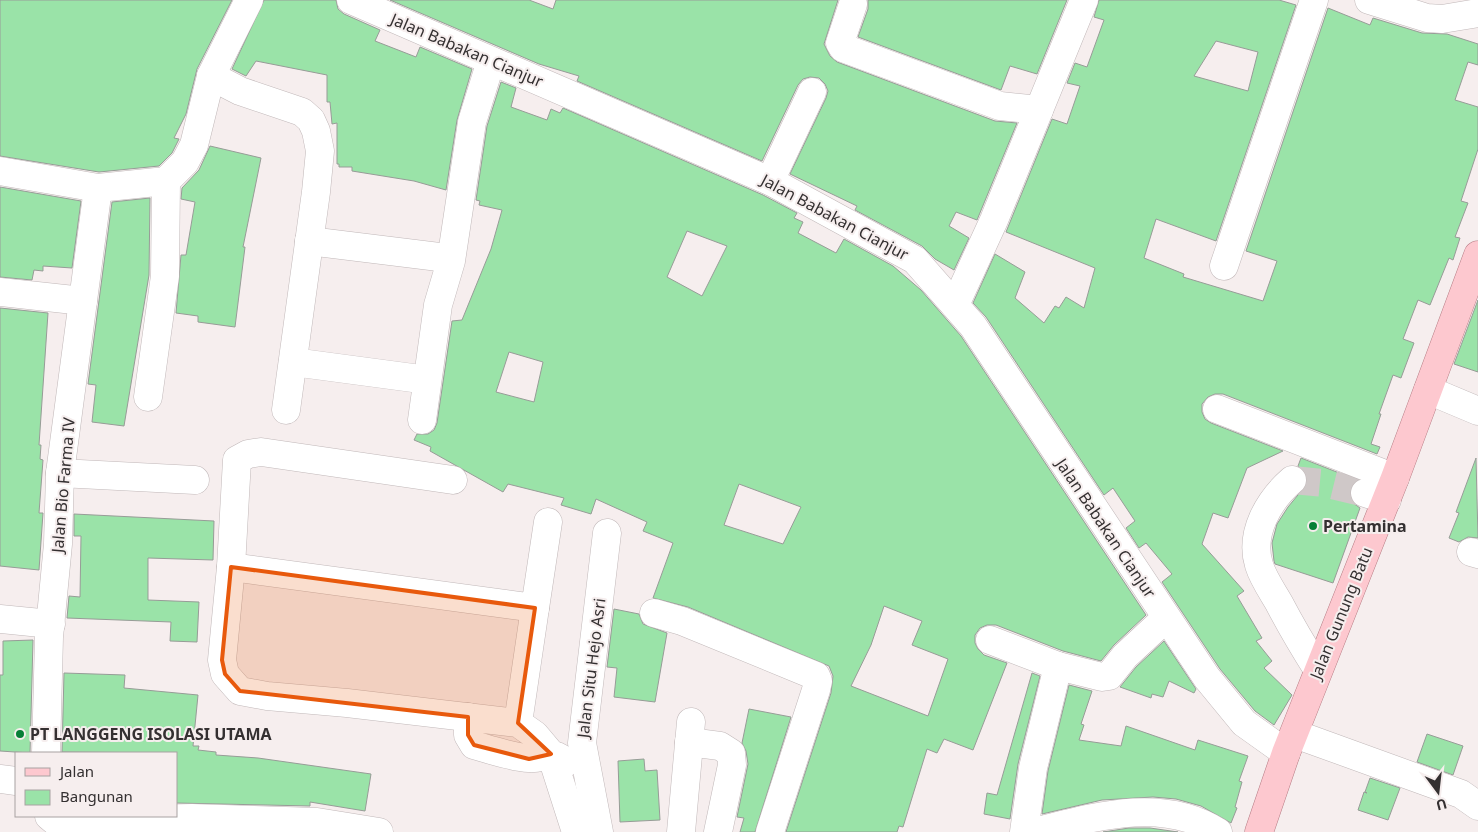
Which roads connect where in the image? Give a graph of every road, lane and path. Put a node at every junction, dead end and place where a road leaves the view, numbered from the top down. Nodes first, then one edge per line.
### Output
1 (249, 0) edge
2 (351, 0) edge
3 (1084, 0) edge
4 (1314, 0) edge
5 (1369, 0) edge
6 (853, 4) dead end
7 (1478, 13) edge
8 (491, 61) junction
9 (211, 76) junction
10 (812, 92) dead end
11 (1039, 110) junction
12 (0, 171) edge
13 (166, 181) junction
14 (770, 181) junction
15 (98, 188) junction
16 (309, 241) junction
17 (1478, 255) edge
18 (440, 257) dead end
19 (1224, 266) dead end
20 (0, 292) edge
21 (83, 301) junction
22 (955, 304) junction
23 (293, 362) junction
24 (413, 378) dead end
25 (1428, 390) junction
26 (148, 397) dead end
27 (1217, 409) dead end
28 (286, 410) dead end
29 (1478, 411) edge
30 (422, 420) dead end
31 (60, 473) junction
32 (195, 480) dead end
33 (453, 480) dead end
34 (1292, 480) dead end
35 (1382, 490) junction
36 (548, 522) dead end
37 (607, 534) dead end
38 (231, 568) junction
39 (536, 608) junction
40 (654, 613) dead end
41 (1166, 618) junction
42 (0, 619) edge
43 (51, 624) junction
44 (990, 640) dead end
45 (1058, 666) junction
46 (1318, 670) junction
47 (468, 717) junction
48 (518, 723) junction
49 (1290, 744) junction
50 (46, 752) edge
51 (551, 754) junction
52 (0, 779) edge
53 (15, 781) edge
54 (1478, 806) edge
55 (62, 823) edge
56 (316, 827) edge
57 (379, 832) edge
58 (576, 832) edge
59 (588, 832) edge
60 (599, 832) edge
61 (681, 832) edge
62 (718, 832) edge
63 (770, 832) edge
64 (1024, 832) edge
65 (1034, 832) edge
66 (1218, 832) edge
67 (1259, 832) edge

1 - 9 street
2 - 8 street, Jalan Babakan Cianjur
3 - 11 street
4 - 19 street
5 - 7 street
6 - 11 street
8 - 14 street, Jalan Babakan Cianjur
8 - 30 street
9 - 13 street
9 - 16 street
10 - 14 street
11 - 22 street
12 - 15 street
13 - 15 street
13 - 26 street
14 - 22 street, Jalan Babakan Cianjur
15 - 21 street, Jalan Bio Farma IV
16 - 18 street
16 - 23 street
17 - 25 main road, Jalan Gunung Batu
20 - 21 street
21 - 31 street, Jalan Bio Farma IV
22 - 41 street, Jalan Babakan Cianjur
23 - 24 street
23 - 28 street
25 - 29 street
25 - 35 main road, Jalan Gunung Batu
27 - 35 street
31 - 32 street
31 - 43 street, Jalan Bio Farma IV
33 - 38 street
34 - 46 street
35 - 46 main road, Jalan Gunung Batu
36 - 39 street
37 - 60 street, Jalan Situ Hejo Asri
38 - 39 street
38 - 47 street
39 - 48 street
40 - 63 street
41 - 45 street
41 - 49 street, Jalan Babakan Cianjur
42 - 43 street
43 - 50 street, Jalan Bio Farma IV
44 - 45 street
45 - 64 street
46 - 49 main road, Jalan Gunung Batu
47 - 48 street
47 - 51 street
48 - 51 street
49 - 54 street, Jalan Babakan Cianjur
49 - 67 main road, Jalan Gunung Batu
51 - 58 street
51 - 59 street
52 - 53 street
55 - 56 street
56 - 57 street
61 - 62 street
65 - 66 street

